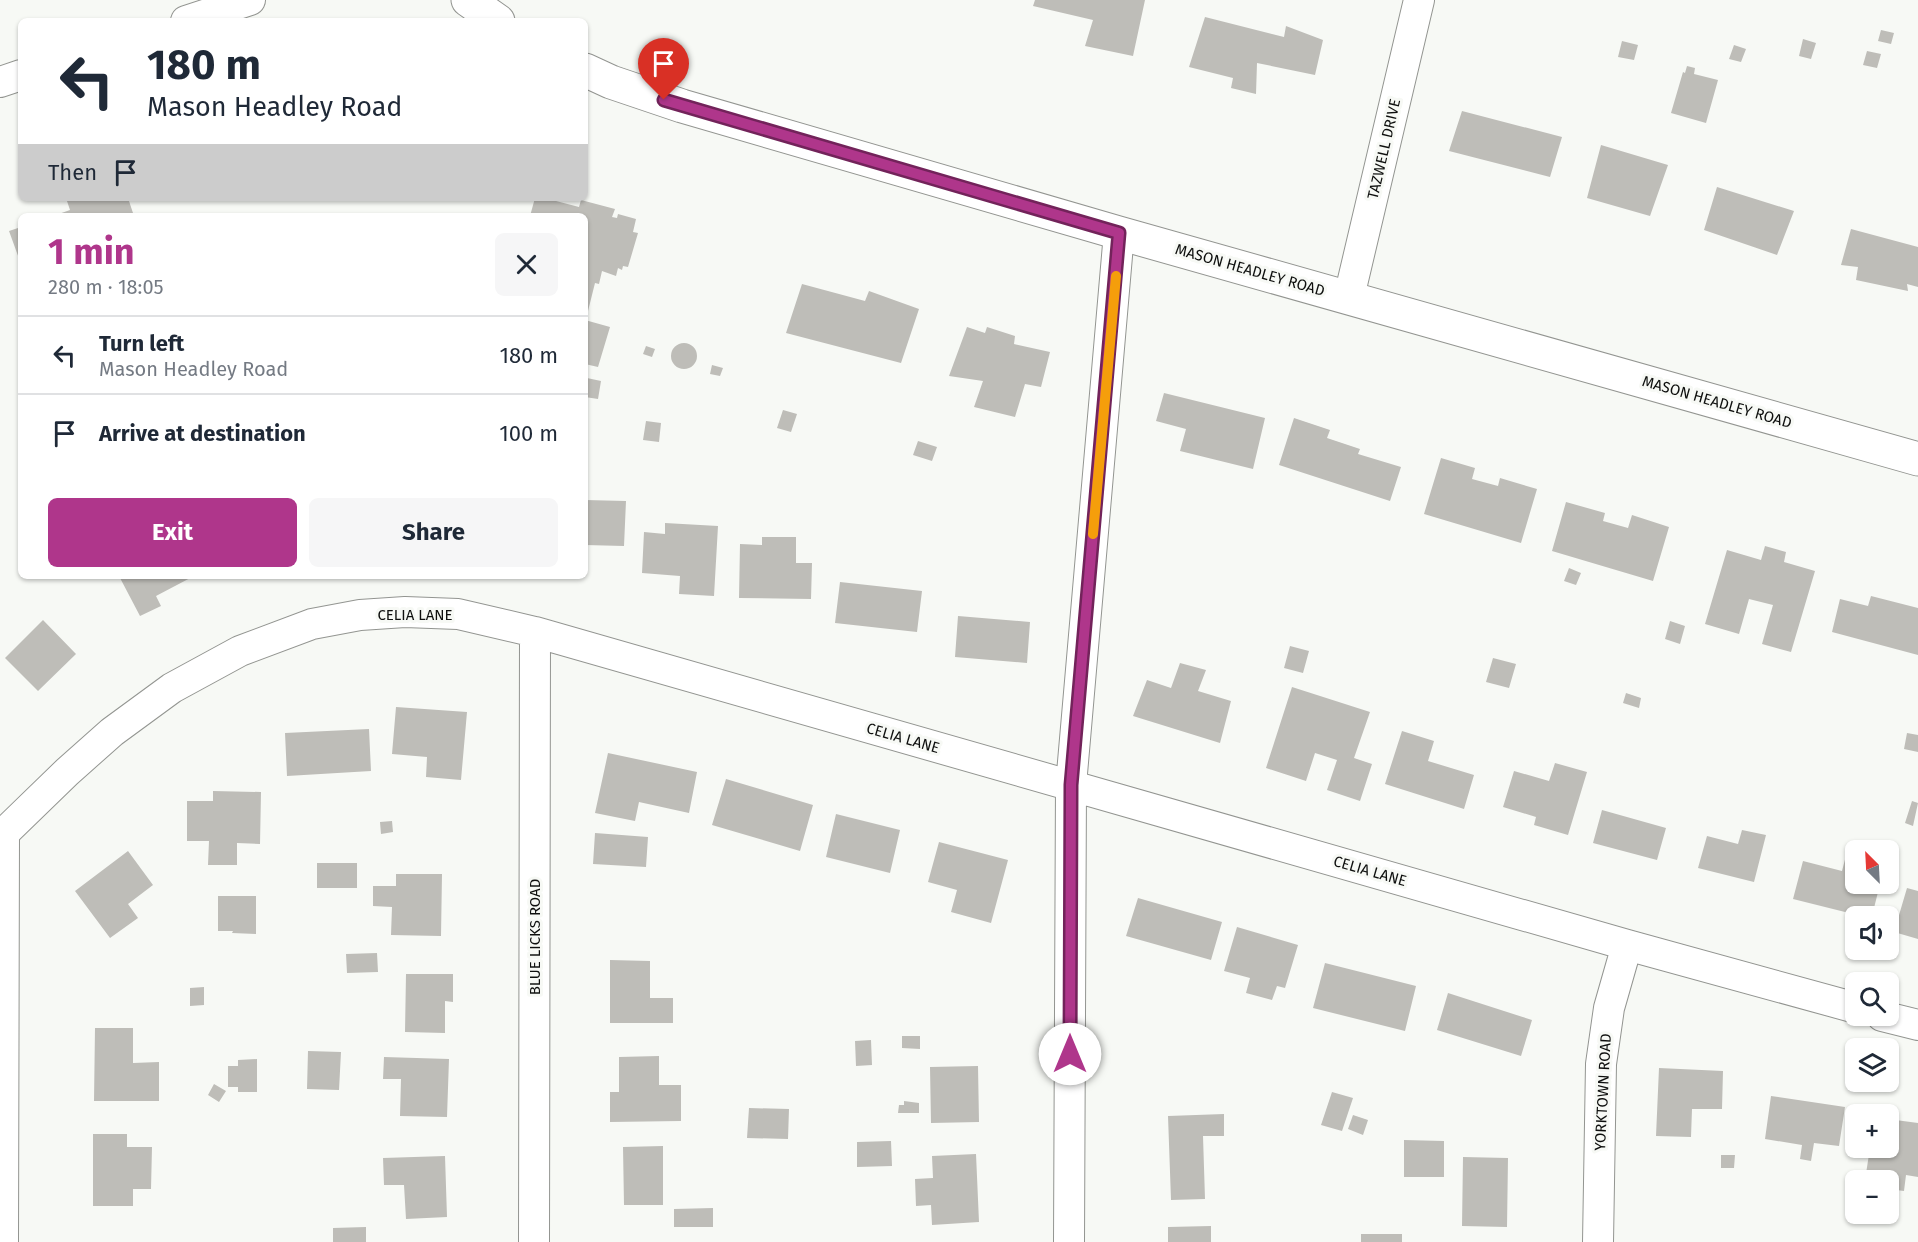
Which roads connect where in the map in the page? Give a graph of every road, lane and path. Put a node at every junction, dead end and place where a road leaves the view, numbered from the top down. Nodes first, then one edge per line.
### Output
1 (250, 0) edge
2 (468, 0) edge
3 (1419, 0) edge
4 (195, 18) edge
5 (494, 18) edge
6 (588, 71) edge
7 (18, 76) edge
8 (0, 82) edge
9 (1119, 233) junction
10 (1349, 297) junction
11 (1918, 459) edge
12 (535, 632) junction
13 (1071, 785) junction
14 (2, 835) edge
15 (1627, 945) junction
16 (1845, 1005) edge
17 (1899, 1020) edge
18 (1918, 1025) edge
19 (3, 1242) edge
20 (534, 1242) edge
21 (1068, 1242) edge
22 (1598, 1242) edge

1 - 4 street
2 - 5 main road
3 - 10 street, TAZWELL DRIVE
6 - 9 main road, MASON HEADLEY ROAD
7 - 8 street
9 - 10 main road, MASON HEADLEY ROAD
9 - 13 street
10 - 11 main road, MASON HEADLEY ROAD
12 - 13 street, CELIA LANE
12 - 14 street, CELIA LANE
12 - 20 street, BLUE LICKS ROAD
13 - 15 street, CELIA LANE
13 - 21 street
14 - 19 street
15 - 16 street, CELIA LANE
15 - 22 street, YORKTOWN ROAD
17 - 18 street

